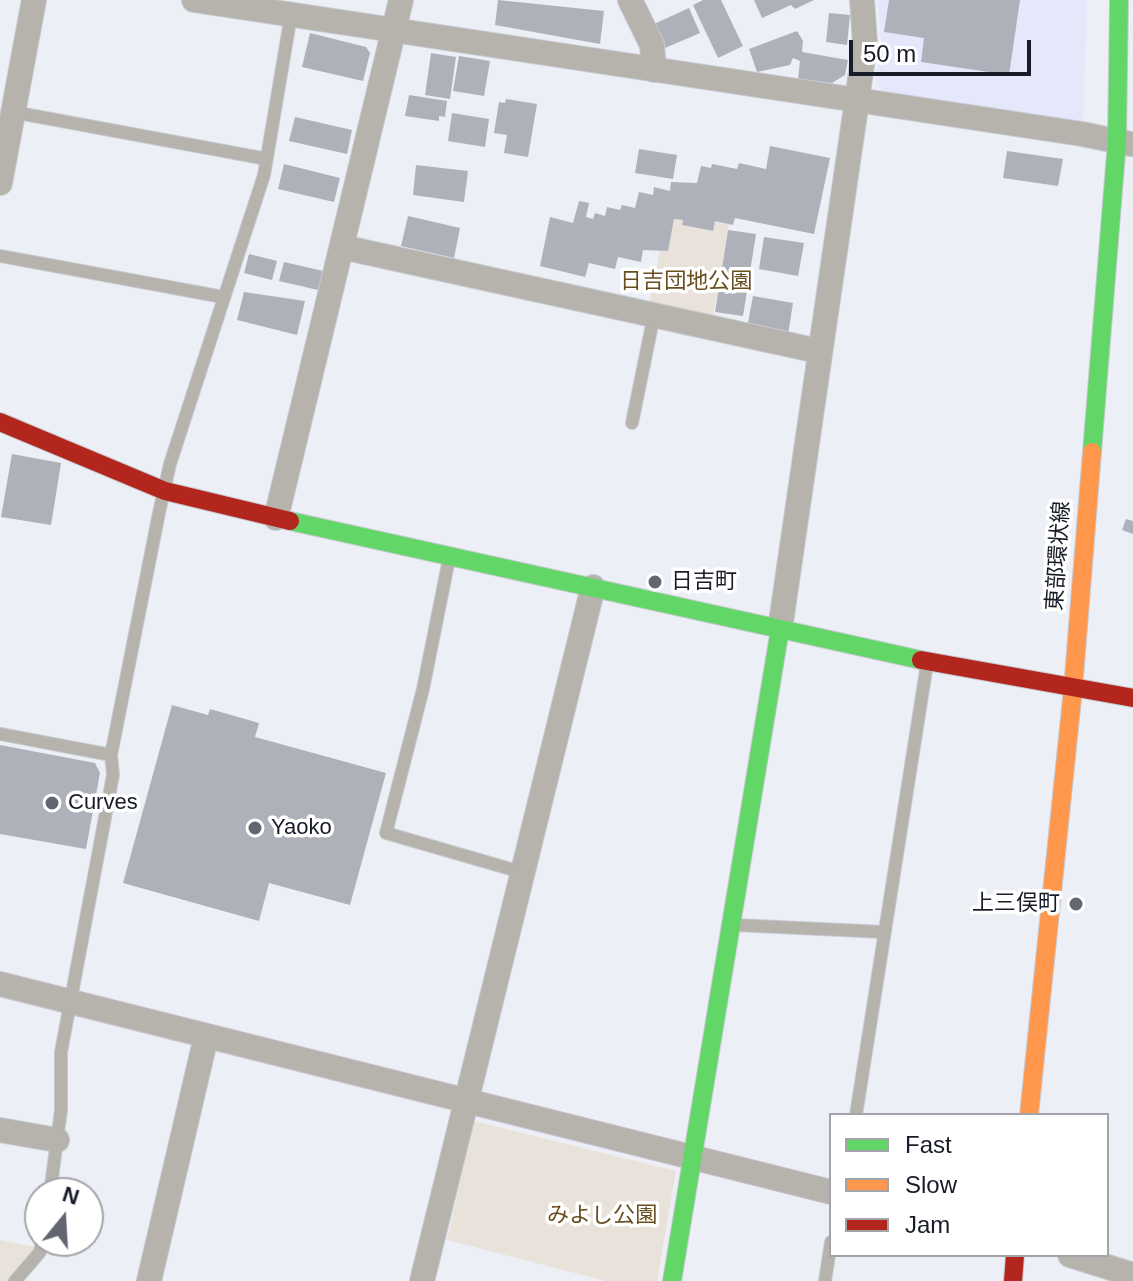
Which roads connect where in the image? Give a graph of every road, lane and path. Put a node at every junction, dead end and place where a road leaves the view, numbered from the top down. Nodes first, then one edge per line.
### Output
1 (34, 0) edge
2 (194, 0) edge
3 (401, 0) edge
4 (630, 0) edge
5 (862, 0) edge
6 (1119, 0) edge
7 (291, 15) junction
8 (393, 31) junction
9 (654, 70) junction
10 (857, 100) junction
11 (13, 112) junction
12 (1125, 143) edge
13 (267, 159) junction
14 (0, 183) edge
15 (342, 247) junction
16 (0, 256) edge
17 (223, 297) junction
18 (654, 315) junction
19 (818, 351) junction
20 (0, 422) edge
21 (632, 423) dead end
22 (165, 491) junction
23 (276, 518) junction
24 (450, 556) junction
25 (593, 587) junction
26 (780, 629) junction
27 (927, 661) junction
28 (1073, 689) junction
29 (1133, 698) edge
30 (0, 734) edge
31 (111, 755) junction
32 (521, 872) junction
33 (729, 924) junction
34 (884, 932) junction
35 (0, 984) edge
36 (73, 1002) junction
37 (206, 1037) junction
38 (464, 1100) junction
39 (856, 1113) edge
40 (1029, 1113) edge
41 (0, 1130) edge
42 (57, 1140) junction
43 (692, 1158) junction
44 (52, 1177) edge
45 (829, 1192) edge
46 (829, 1255) edge
47 (36, 1257) edge
48 (1015, 1257) edge
49 (1076, 1257) edge
50 (1133, 1275) edge
51 (15, 1281) edge
52 (149, 1281) edge
53 (422, 1281) edge
54 (672, 1281) edge
55 (825, 1281) edge
56 (1013, 1281) edge

1 - 11 street
2 - 7 street
3 - 8 street
4 - 9 street
5 - 10 street
6 - 12 street, 東部環状線
7 - 8 street
7 - 13 lane
8 - 9 street
8 - 15 street
9 - 10 street
10 - 12 street
10 - 19 street
11 - 13 lane
11 - 14 street
12 - 28 street, 東部環状線
13 - 17 lane
15 - 18 street
15 - 23 street
16 - 17 lane
17 - 22 lane
18 - 19 street
18 - 21 lane
19 - 26 street
20 - 22 street
22 - 23 street
22 - 31 lane
23 - 24 street
24 - 25 street
24 - 32 lane
25 - 26 street
25 - 32 street
26 - 27 street
26 - 33 street
27 - 28 street
27 - 34 lane
28 - 29 street
28 - 40 street, 東部環状線
30 - 31 lane
31 - 36 lane
32 - 38 street
33 - 34 lane
33 - 43 street
34 - 39 lane
35 - 36 street
36 - 37 street
36 - 42 lane
37 - 38 street
37 - 52 street
38 - 43 street
38 - 53 street
41 - 42 street
42 - 44 lane
43 - 45 street
43 - 54 street
46 - 55 lane
47 - 51 lane
48 - 56 street
49 - 50 street

